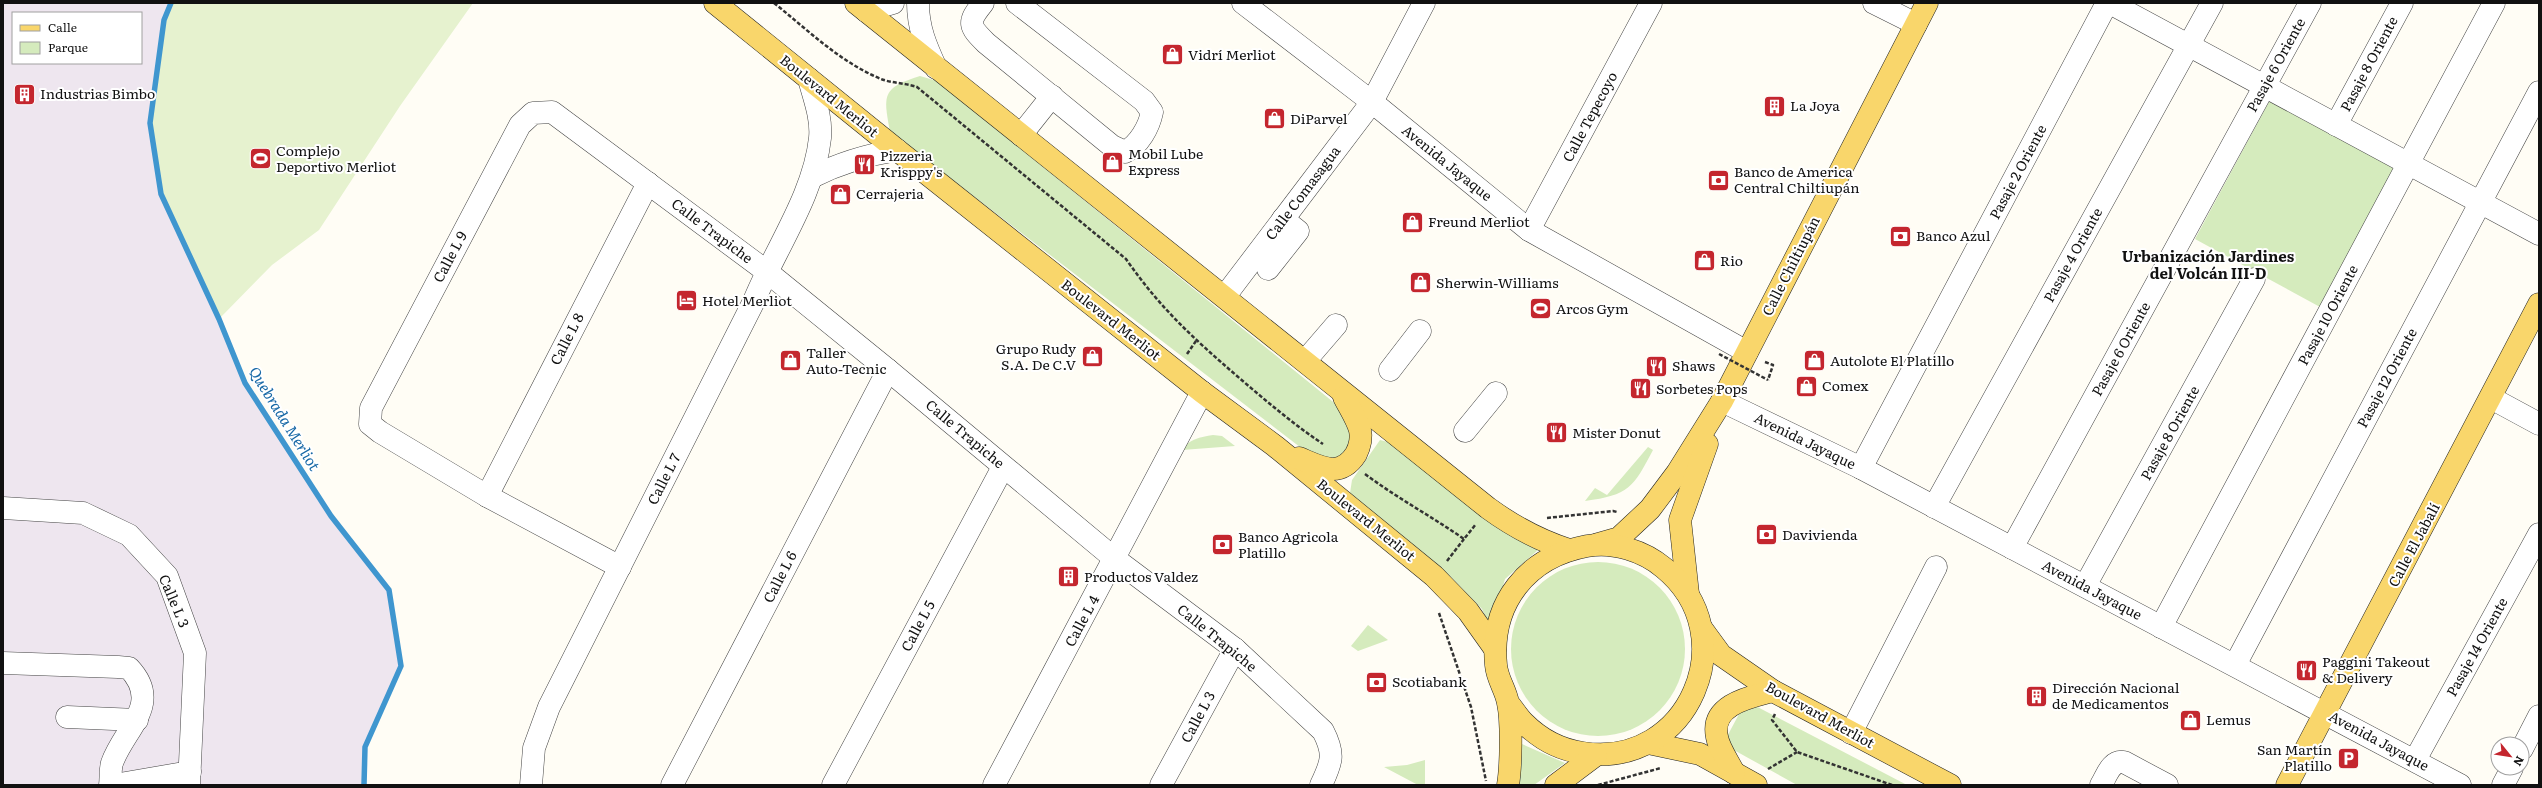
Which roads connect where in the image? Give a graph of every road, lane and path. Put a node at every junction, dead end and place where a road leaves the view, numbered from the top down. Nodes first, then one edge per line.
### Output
1 (715, 3) edge
2 (893, 3) edge
3 (918, 3) edge
4 (983, 3) edge
5 (1017, 3) edge
6 (1243, 3) edge
7 (1424, 3) edge
8 (1651, 3) edge
9 (1874, 3) edge
10 (1927, 3) edge
11 (2108, 3) edge
12 (2212, 3) edge
13 (2310, 3) edge
14 (2402, 3) edge
15 (2494, 3) edge
16 (861, 7) edge
17 (1916, 24) junction
18 (2189, 45) junction
19 (936, 68) junction
20 (809, 79) junction
21 (2265, 86) junction
22 (2539, 92) edge
23 (1052, 96) junction
24 (1372, 102) junction
25 (552, 112) joint
26 (2336, 125) junction
27 (1021, 135) junction
28 (897, 150) junction
29 (2408, 164) junction
30 (812, 177) junction
31 (648, 183) junction
32 (2480, 202) junction
33 (1283, 219) junction
34 (1529, 230) junction
35 (2539, 234) edge
36 (1268, 269) dead end
37 (766, 272) junction
38 (2254, 279) dead end
39 (1225, 296) junction
40 (2539, 304) edge
41 (1336, 325) dead end
42 (1420, 331) dead end
43 (1196, 341) dead end
44 (1747, 352) junction
45 (1719, 354) dead end
46 (1183, 360) dead end
47 (1305, 362) junction
48 (888, 370) junction
49 (1390, 370) dead end
50 (1768, 380) dead end
51 (1341, 391) junction
52 (1202, 392) junction
53 (1496, 393) dead end
54 (2491, 398) junction
55 (1722, 401) junction
56 (2539, 424) edge
57 (1465, 431) dead end
58 (1275, 446) junction
59 (1003, 466) junction
60 (1861, 468) junction
61 (487, 496) junction
62 (1934, 507) junction
63 (3, 508) edge
64 (2539, 534) edge
65 (1464, 539) dead end
66 (1591, 545) junction
67 (2012, 548) junction
68 (1569, 550) junction
69 (1115, 559) junction
70 (1936, 567) dead end
71 (620, 568) junction
72 (1434, 576) junction
73 (2085, 586) junction
74 (1688, 594) junction
75 (1435, 608) dead end
76 (2161, 626) junction
77 (1702, 629) junction
78 (1235, 649) junction
79 (1495, 649) junction
80 (3, 663) edge
81 (2235, 665) junction
82 (1774, 692) junction
83 (1508, 703) junction
84 (2326, 713) junction
85 (2539, 716) edge
86 (67, 717) dead end
87 (137, 720) junction
88 (1851, 733) junction
89 (2529, 736) edge
90 (1648, 742) junction
91 (1797, 752) dead end
92 (1596, 755) junction
93 (2415, 760) junction
94 (1665, 769) dead end
95 (2508, 776) edge
96 (189, 778) edge
97 (1747, 780) edge
98 (1508, 784) edge
99 (110, 785) edge
100 (114, 785) edge
101 (531, 785) edge
102 (672, 785) edge
103 (832, 785) edge
104 (994, 785) edge
105 (1161, 785) edge
106 (1321, 785) edge
107 (1556, 785) edge
108 (1598, 785) edge
109 (1950, 785) edge
110 (2101, 785) edge
111 (2167, 785) edge
112 (2287, 785) edge
113 (2460, 785) edge
114 (2503, 785) edge

1 - 20 main road, Boulevard Merliot
2 - 16 street
3 - 19 street
4 - 23 street
5 - 23 street
6 - 24 street, Avenida Jayaque
7 - 24 street, Calle Comasagua
8 - 34 street, Calle Tepecoyo
9 - 17 street
10 - 17 main road, Calle Chiltiupán
11 - 18 street
11 - 60 street, Pasaje 2 Oriente
12 - 18 street, Pasaje 4 Oriente
13 - 21 street, Pasaje 6 Oriente
14 - 26 street, Pasaje 8 Oriente
15 - 29 street, Pasaje 10 Oriente
16 - 19 main road
17 - 44 main road, Calle Chiltiupán
18 - 21 street
18 - 62 street, Pasaje 4 Oriente
19 - 27 main road
20 - 28 main road, Boulevard Merliot
20 - 30 street, Calle L 7
21 - 26 street
21 - 67 street, Pasaje 6 Oriente
22 - 32 street, Pasaje 12 Oriente
23 - 27 street
24 - 33 street, Calle Comasagua
24 - 34 street, Avenida Jayaque
25 - 31 street, Calle Trapiche
25 - 61 street, Calle L 9
26 - 29 street
27 - 39 main road
28 - 30 street
28 - 52 main road, Boulevard Merliot
29 - 32 street
29 - 76 street, Pasaje 10 Oriente
30 - 37 street, Calle L 7
31 - 37 street, Calle Trapiche
31 - 61 street, Calle L 8
32 - 35 street
32 - 81 street, Pasaje 12 Oriente
33 - 36 street
33 - 39 street, Calle Comasagua
34 - 44 street, Avenida Jayaque
37 - 48 street, Calle Trapiche
37 - 71 street, Calle L 7
38 - 73 street, Pasaje 8 Oriente
39 - 47 main road
40 - 54 main road, Calle El Jabalí
41 - 47 street
42 - 49 street
43 - 46 path
44 - 55 main road, Calle Chiltiupán
45 - 50 path, bridge
47 - 51 main road
48 - 59 street, Calle Trapiche
48 - 102 street, Calle L 6
51 - 58 main road
51 - 68 main road
52 - 58 main road, Boulevard Merliot
52 - 69 street, Calle L 4
53 - 57 street
54 - 56 street
54 - 84 main road, Calle El Jabalí
55 - 60 street, Avenida Jayaque
55 - 66 main road, Calle Chiltiupán
55 - 74 main road, Calle Chiltiupán
58 - 72 main road, Boulevard Merliot
59 - 69 street, Calle Trapiche
59 - 103 street, Calle L 5
60 - 62 street, Avenida Jayaque
61 - 71 street
62 - 67 street, Avenida Jayaque
63 - 96 street, Calle L 3
64 - 93 street, Pasaje 14 Oriente
65 - 72 path
66 - 68 main road
66 - 74 main road
67 - 73 street, Avenida Jayaque
68 - 79 main road
69 - 78 street, Calle Trapiche
69 - 104 street, Calle L 4
70 - 88 street
71 - 101 street, Calle L 7
72 - 79 main road, Boulevard Merliot
73 - 76 street, Avenida Jayaque
74 - 77 main road
75 - 98 path
76 - 81 street, Avenida Jayaque
77 - 82 main road, Boulevard Merliot
77 - 90 main road
78 - 105 street, Calle L 3
78 - 106 street, Calle Trapiche
79 - 83 main road
80 - 87 street
81 - 84 street, Avenida Jayaque
82 - 88 main road, Boulevard Merliot
82 - 97 main road
83 - 92 main road
83 - 98 main road
84 - 93 street, Avenida Jayaque
84 - 112 main road, Calle El Jabalí
85 - 89 street
86 - 87 street
87 - 99 street
88 - 109 main road, Boulevard Merliot
90 - 92 main road
90 - 97 main road
91 - 97 path
92 - 107 main road
93 - 113 street, Avenida Jayaque
94 - 108 path
95 - 114 street
96 - 100 street
110 - 111 street

